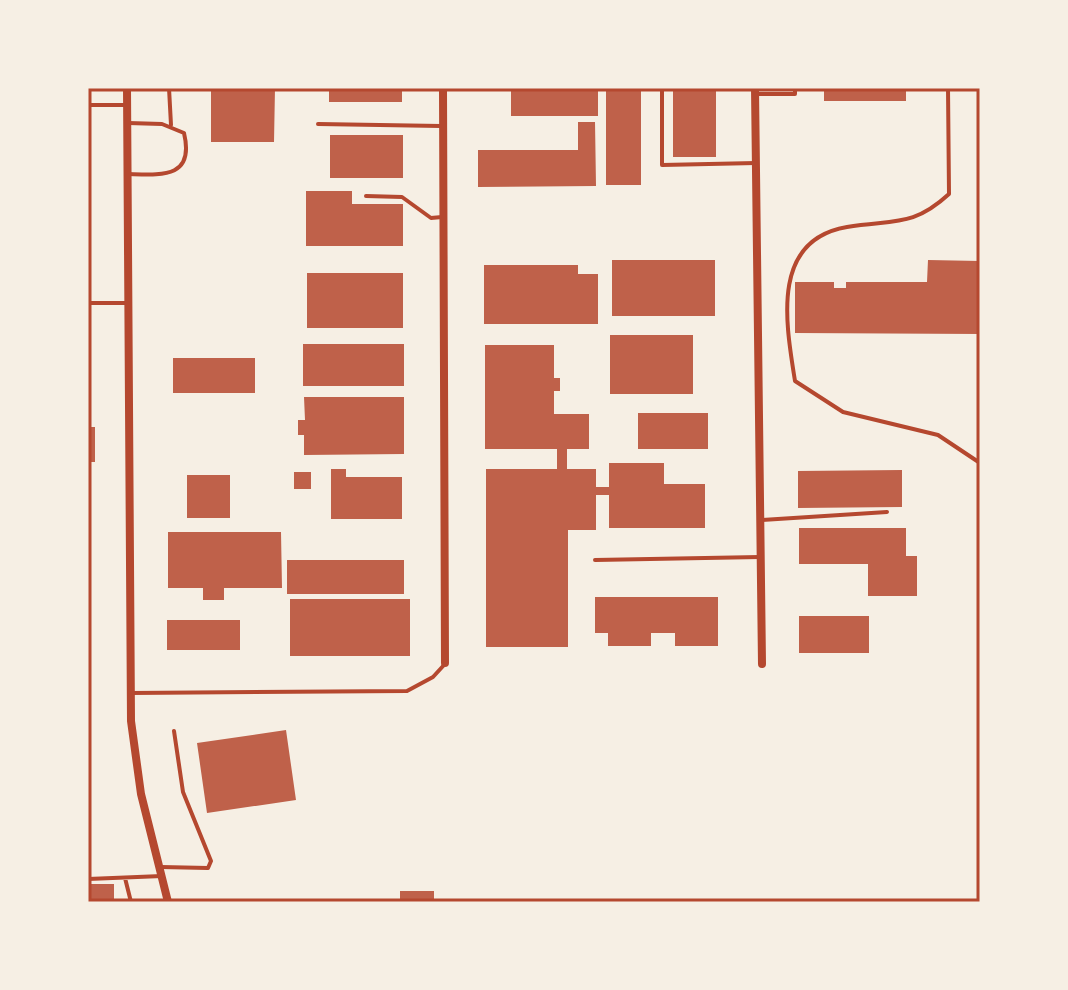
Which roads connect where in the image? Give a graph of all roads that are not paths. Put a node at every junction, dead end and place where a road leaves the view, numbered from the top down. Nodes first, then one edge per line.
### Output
1 (127, 88) edge
2 (169, 88) edge
3 (443, 88) edge
4 (662, 88) edge
5 (795, 88) edge
6 (948, 88) edge
7 (755, 91) edge
8 (88, 105) edge
9 (127, 105) junction
10 (127, 123) junction
11 (318, 124) dead end
12 (171, 126) junction
13 (443, 126) junction
14 (756, 163) junction
15 (128, 174) junction
16 (366, 196) dead end
17 (444, 217) junction
18 (88, 303) edge
19 (128, 303) junction
20 (980, 463) edge
21 (887, 512) dead end
22 (759, 520) junction
23 (760, 557) junction
24 (595, 560) dead end
25 (445, 663) joint
26 (762, 664) dead end
27 (131, 693) junction
28 (174, 731) dead end
29 (162, 872) junction
30 (125, 878) junction
31 (88, 879) edge
32 (131, 902) edge
33 (168, 902) edge

1 - 9 street
2 - 12 lane
3 - 13 street
4 - 14 lane
5 - 7 lane
6 - 20 lane
7 - 14 street
8 - 9 lane
9 - 10 street
10 - 12 lane
10 - 15 street
11 - 13 lane
12 - 15 lane
13 - 17 street
14 - 22 street
15 - 19 street
16 - 17 lane
17 - 25 street
18 - 19 lane
19 - 27 street
21 - 22 lane
22 - 23 street
23 - 24 lane
23 - 26 street
25 - 27 lane
27 - 29 street
28 - 29 lane
29 - 30 lane
29 - 33 street
30 - 31 lane
30 - 32 lane

